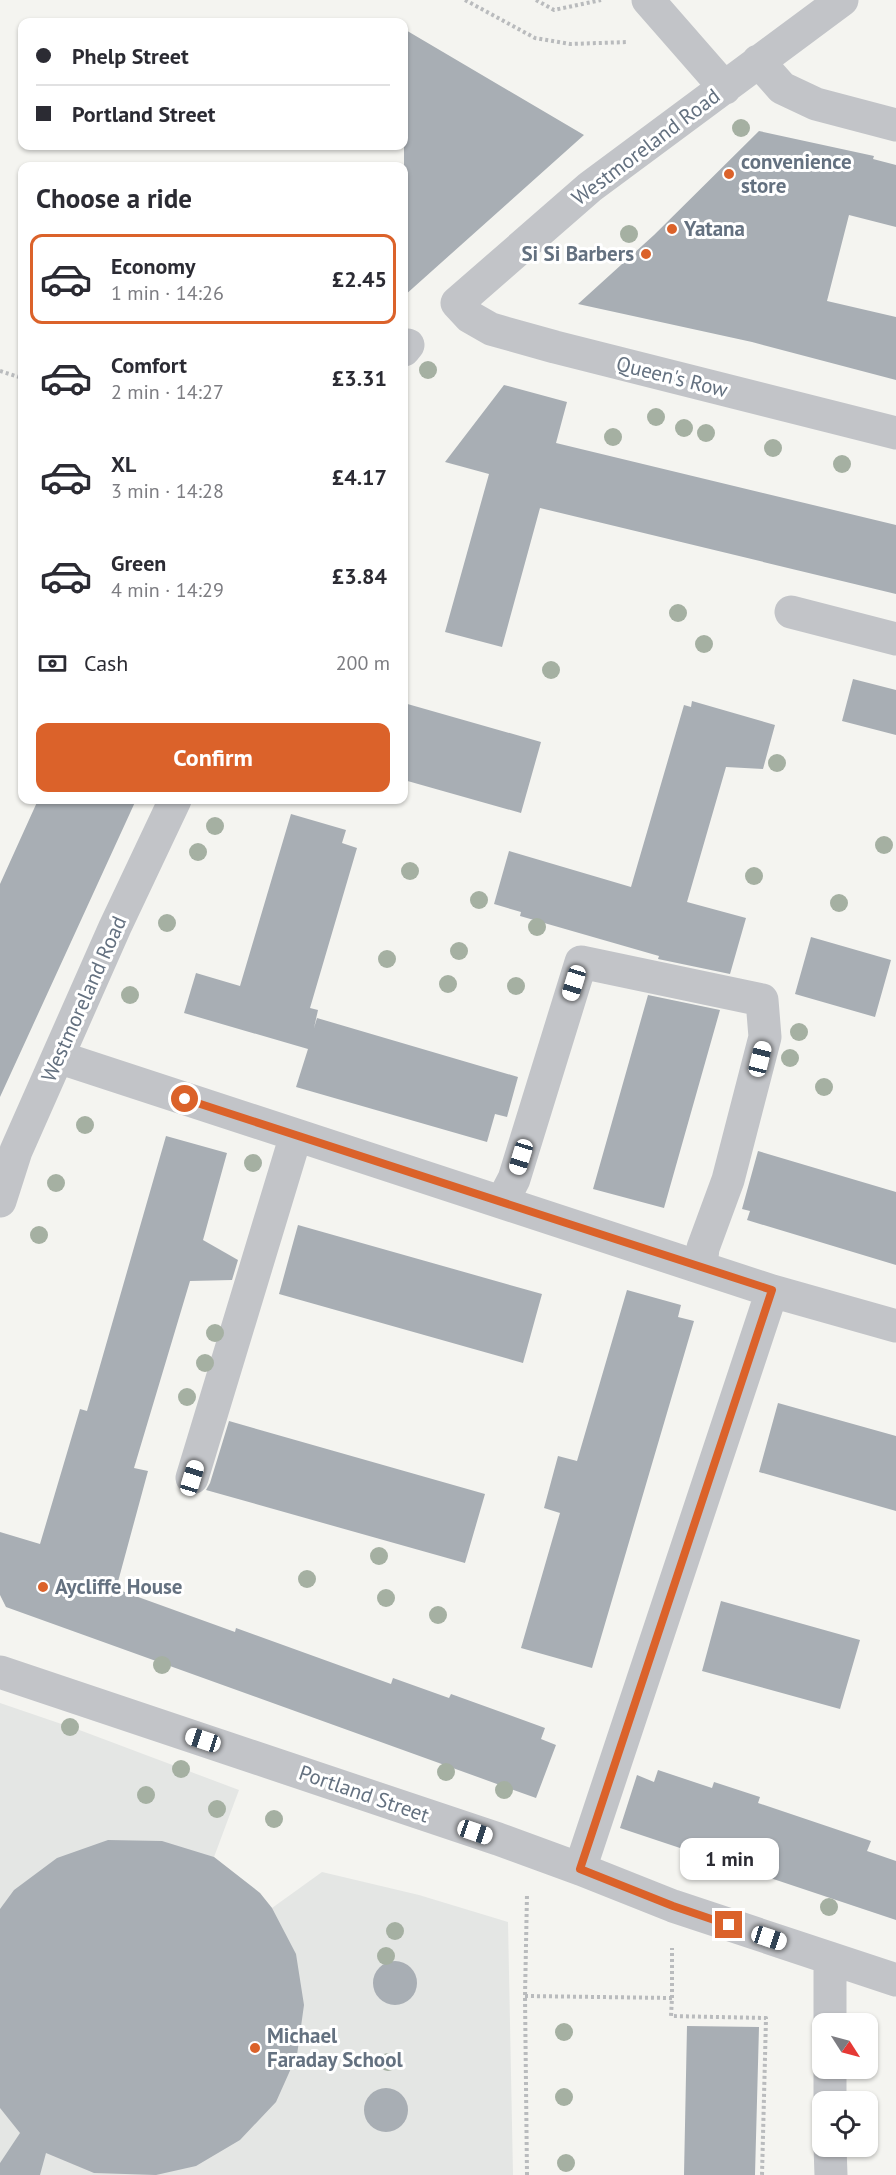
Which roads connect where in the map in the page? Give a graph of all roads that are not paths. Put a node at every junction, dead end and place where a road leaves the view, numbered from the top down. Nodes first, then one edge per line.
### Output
1 (648, 0) edge
2 (842, 0) edge
3 (758, 61) junction
4 (725, 88) junction
5 (896, 125) edge
6 (457, 303) joint
7 (896, 433) edge
8 (791, 612) dead end
9 (896, 639) edge
10 (173, 804) edge
11 (58, 1057) junction
12 (296, 1135) junction
13 (0, 1201) edge
14 (502, 1202) junction
15 (701, 1266) junction
16 (772, 1290) junction
17 (896, 1326) edge
18 (192, 1478) dead end
19 (0, 1672) edge
20 (580, 1869) junction
21 (830, 1958) junction
22 (896, 1980) edge
23 (830, 2013) edge
24 (830, 2157) edge
25 (831, 2175) edge

1 - 4 street
2 - 3 street, Westmoreland Road
3 - 4 street, Westmoreland Road
3 - 5 street
4 - 6 street, Westmoreland Road
6 - 7 street, Queen's Row
8 - 9 street
10 - 11 street, Westmoreland Road
11 - 12 street
11 - 13 street, Westmoreland Road
12 - 14 street
12 - 18 street
14 - 15 street
14 - 15 street
15 - 16 street
16 - 17 street
16 - 20 street
19 - 20 street, Portland Street
20 - 21 street, Portland Street
21 - 22 street, Portland Street
21 - 23 street
24 - 25 street

